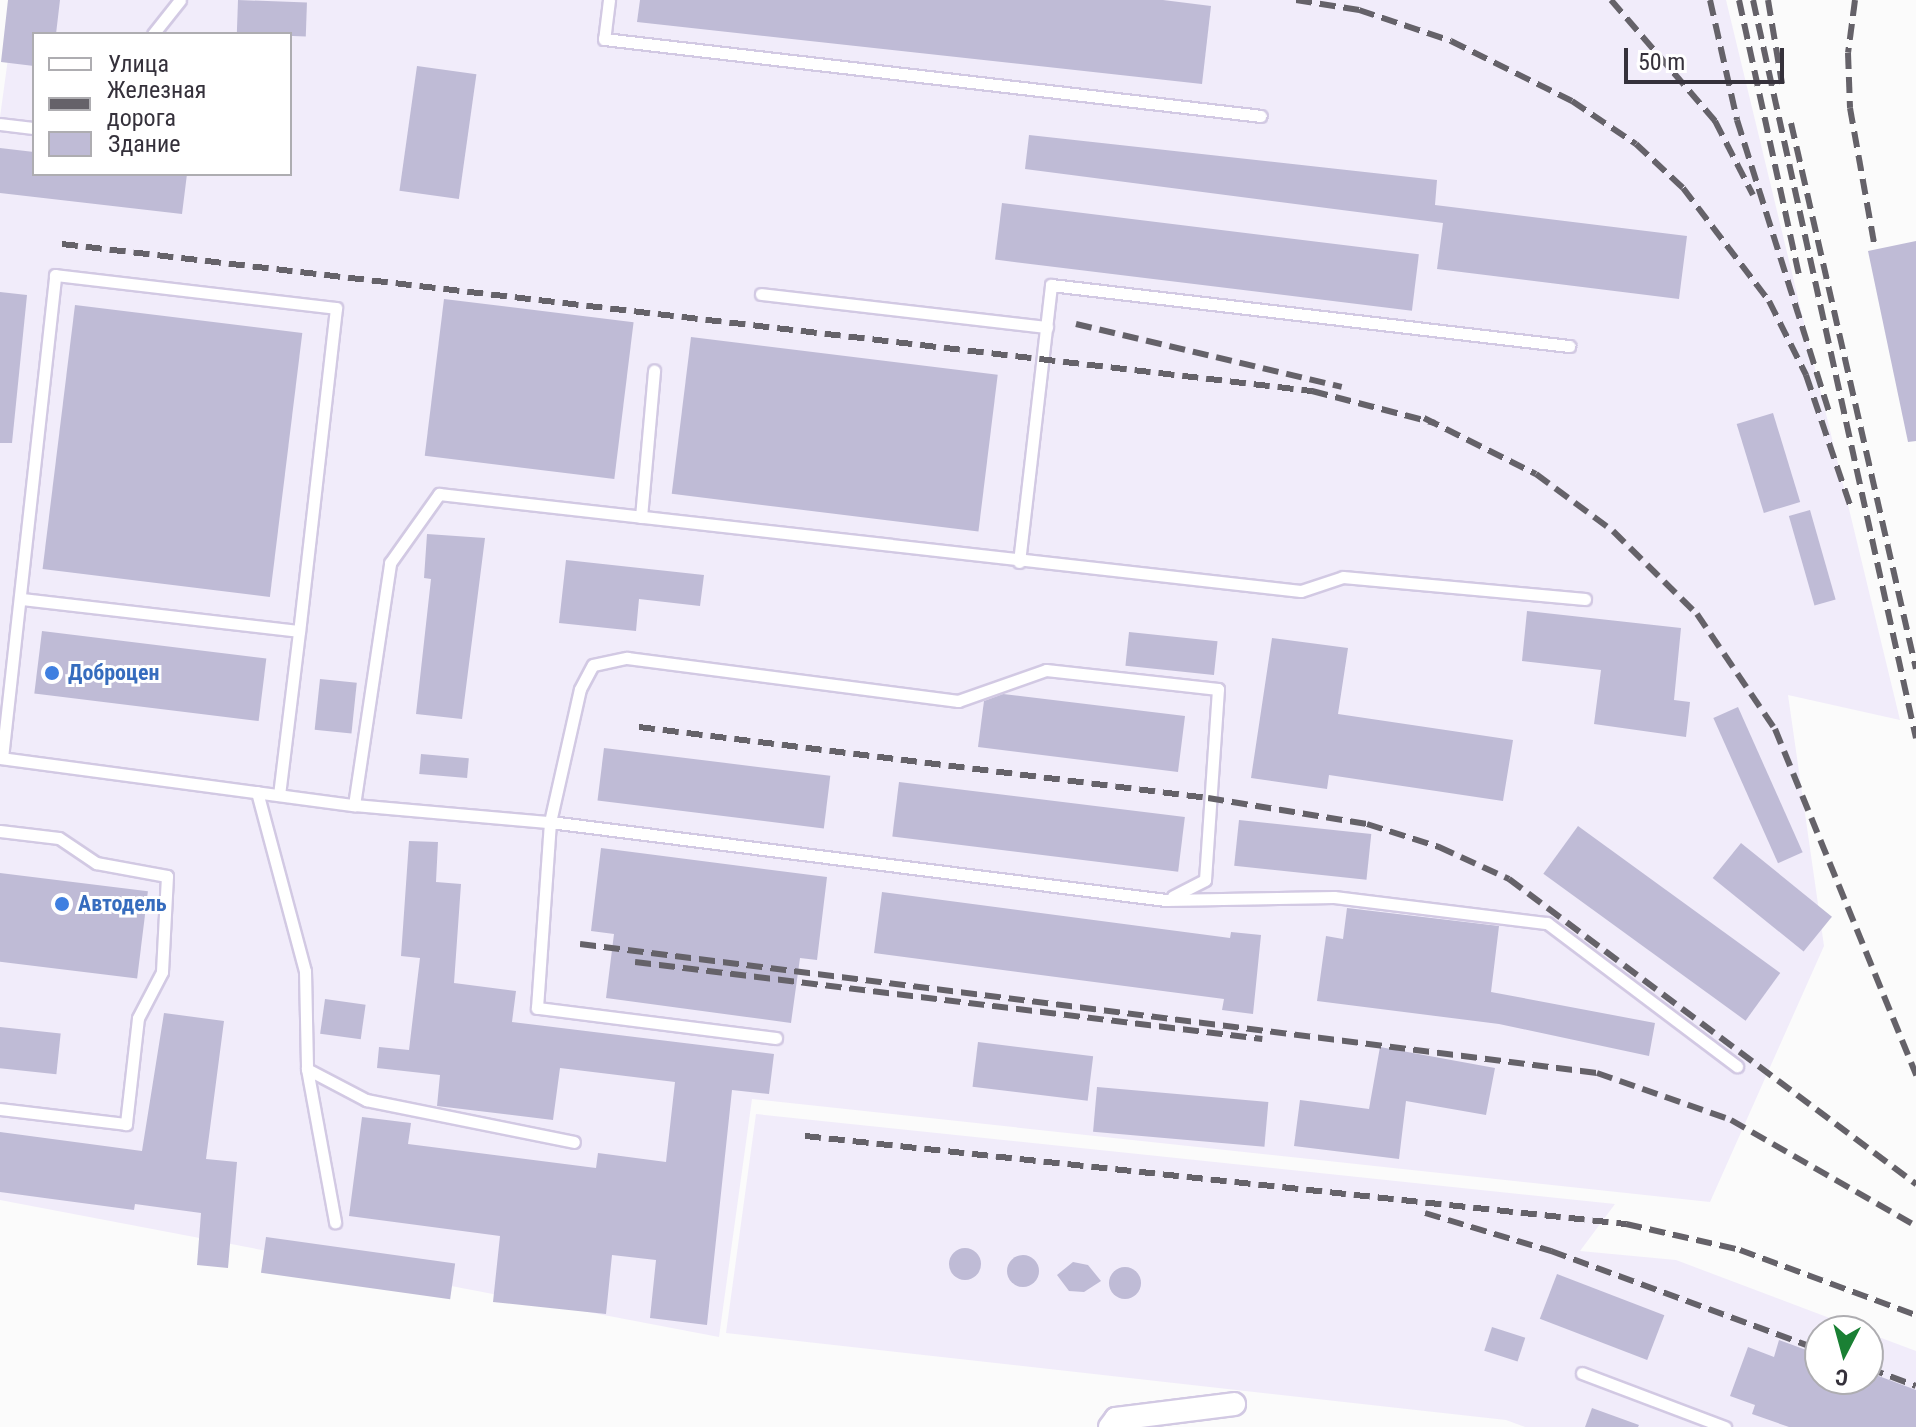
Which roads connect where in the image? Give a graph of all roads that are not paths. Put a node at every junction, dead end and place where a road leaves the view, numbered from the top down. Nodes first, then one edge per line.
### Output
1 (180, 0) edge
2 (609, 0) edge
3 (155, 32) edge
4 (1261, 116) dead end
5 (0, 124) edge
6 (32, 128) edge
7 (761, 294) dead end
8 (1047, 327) junction
9 (1569, 346) dead end
10 (654, 371) dead end
11 (641, 517) junction
12 (1019, 562) junction
13 (21, 599) junction
14 (1585, 599) dead end
15 (299, 631) junction
16 (1, 758) edge
17 (257, 792) junction
18 (279, 795) junction
19 (354, 805) junction
20 (550, 822) junction
21 (0, 831) edge
22 (1166, 900) junction
23 (776, 1038) dead end
24 (1737, 1066) dead end
25 (307, 1069) junction
26 (0, 1109) edge
27 (574, 1142) dead end
28 (335, 1222) dead end
29 (1582, 1373) dead end
30 (1234, 1404) dead end
31 (1110, 1427) edge
32 (1725, 1427) edge

1 - 3 lane
2 - 4 lane
5 - 6 lane
7 - 8 lane
8 - 9 lane
8 - 12 lane
10 - 11 lane
11 - 12 lane
11 - 19 lane
12 - 14 lane
13 - 15 lane
13 - 15 lane
13 - 16 lane
15 - 18 lane
16 - 17 lane
17 - 18 lane
17 - 25 lane
18 - 19 lane
19 - 20 lane
20 - 22 lane
20 - 22 lane
20 - 23 lane
21 - 26 lane
22 - 24 lane
25 - 27 lane
25 - 28 lane
29 - 32 lane
30 - 31 street

